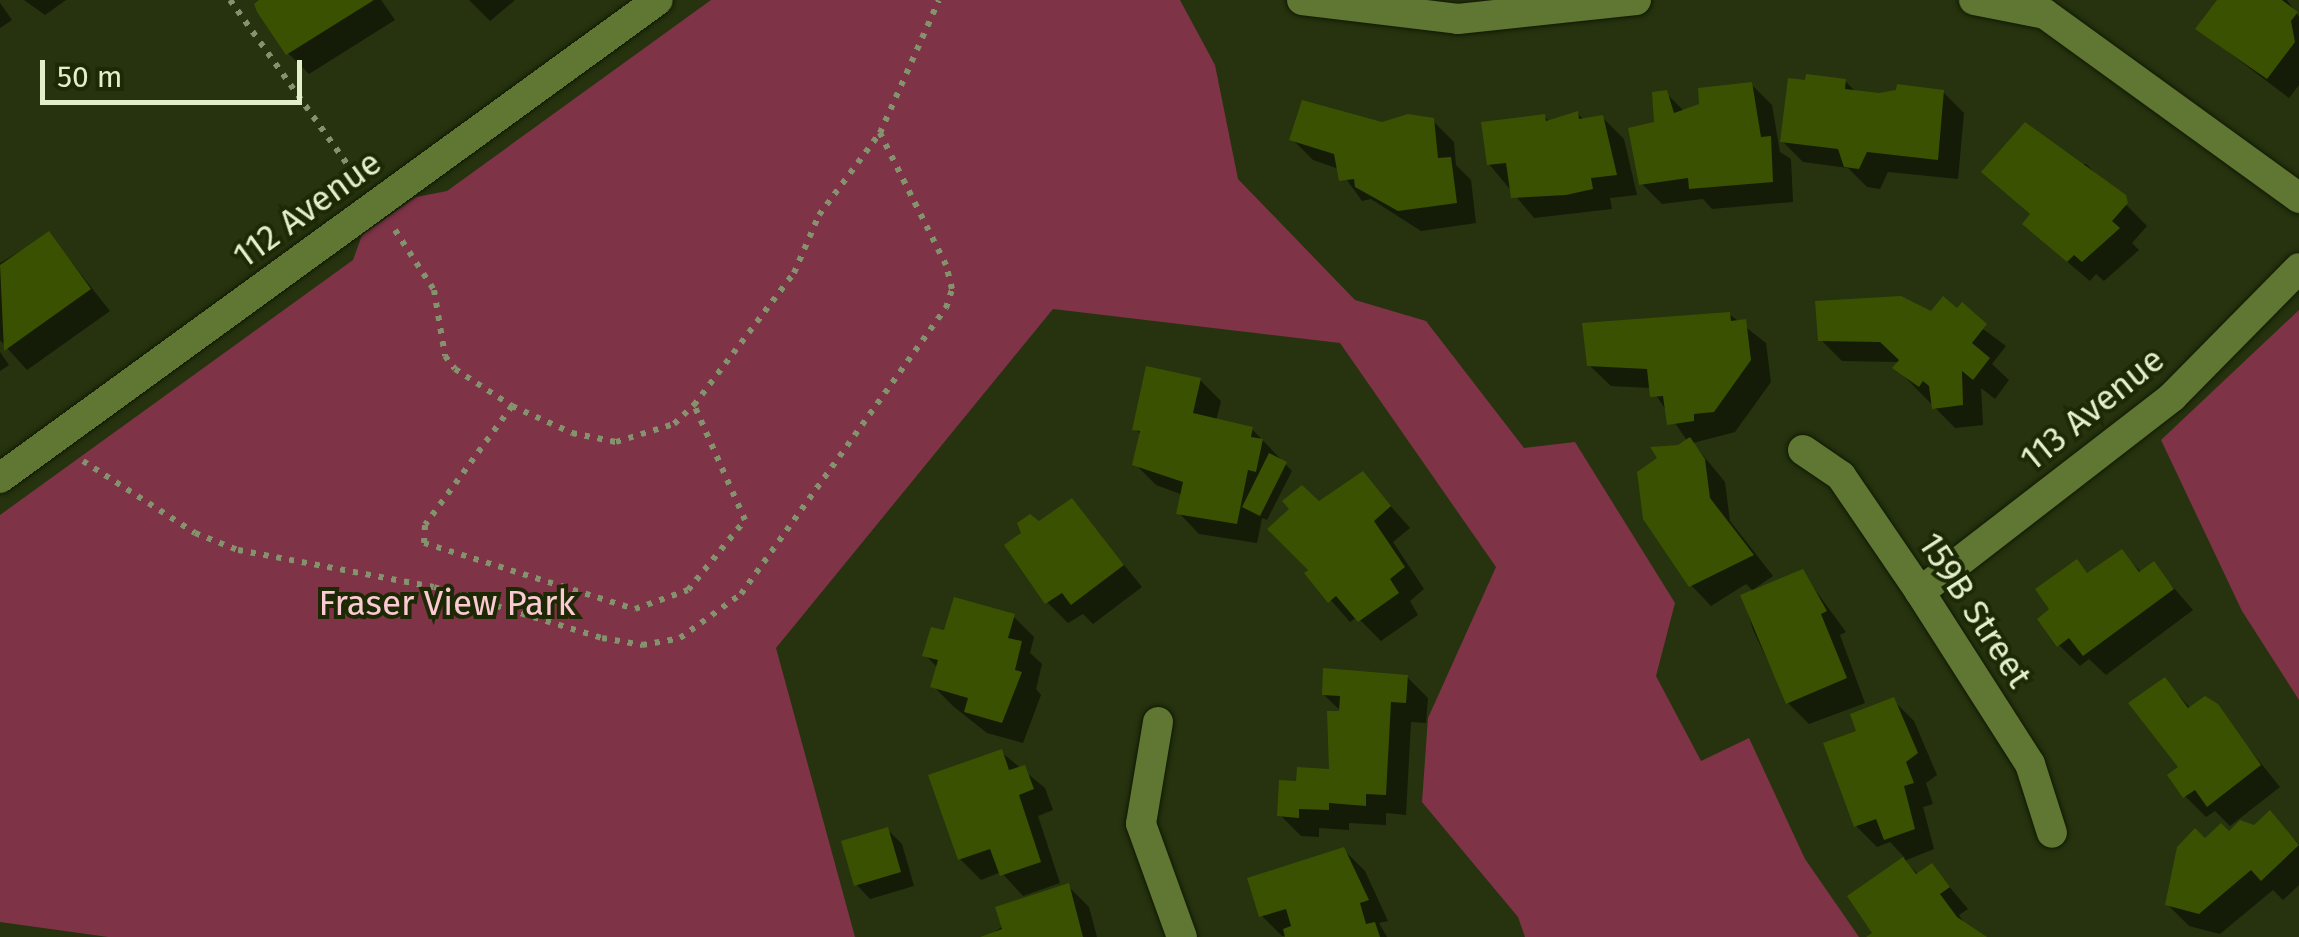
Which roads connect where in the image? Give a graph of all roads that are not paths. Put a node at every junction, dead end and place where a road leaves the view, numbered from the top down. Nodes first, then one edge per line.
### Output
1 (658, 0) edge
2 (1302, 0) edge
3 (1636, 0) edge
4 (1974, 0) edge
5 (2049, 7) edge
6 (2299, 198) edge
7 (2299, 268) edge
8 (1802, 450) dead end
9 (0, 478) edge
10 (1920, 592) junction
11 (1158, 722) dead end
12 (2052, 834) dead end
13 (1182, 937) edge

1 - 9 street, 112 Avenue
2 - 3 street
4 - 5 street
5 - 6 street
7 - 10 street, 113 Avenue
8 - 10 street, 159B Street
10 - 12 street, 159B Street
11 - 13 street

